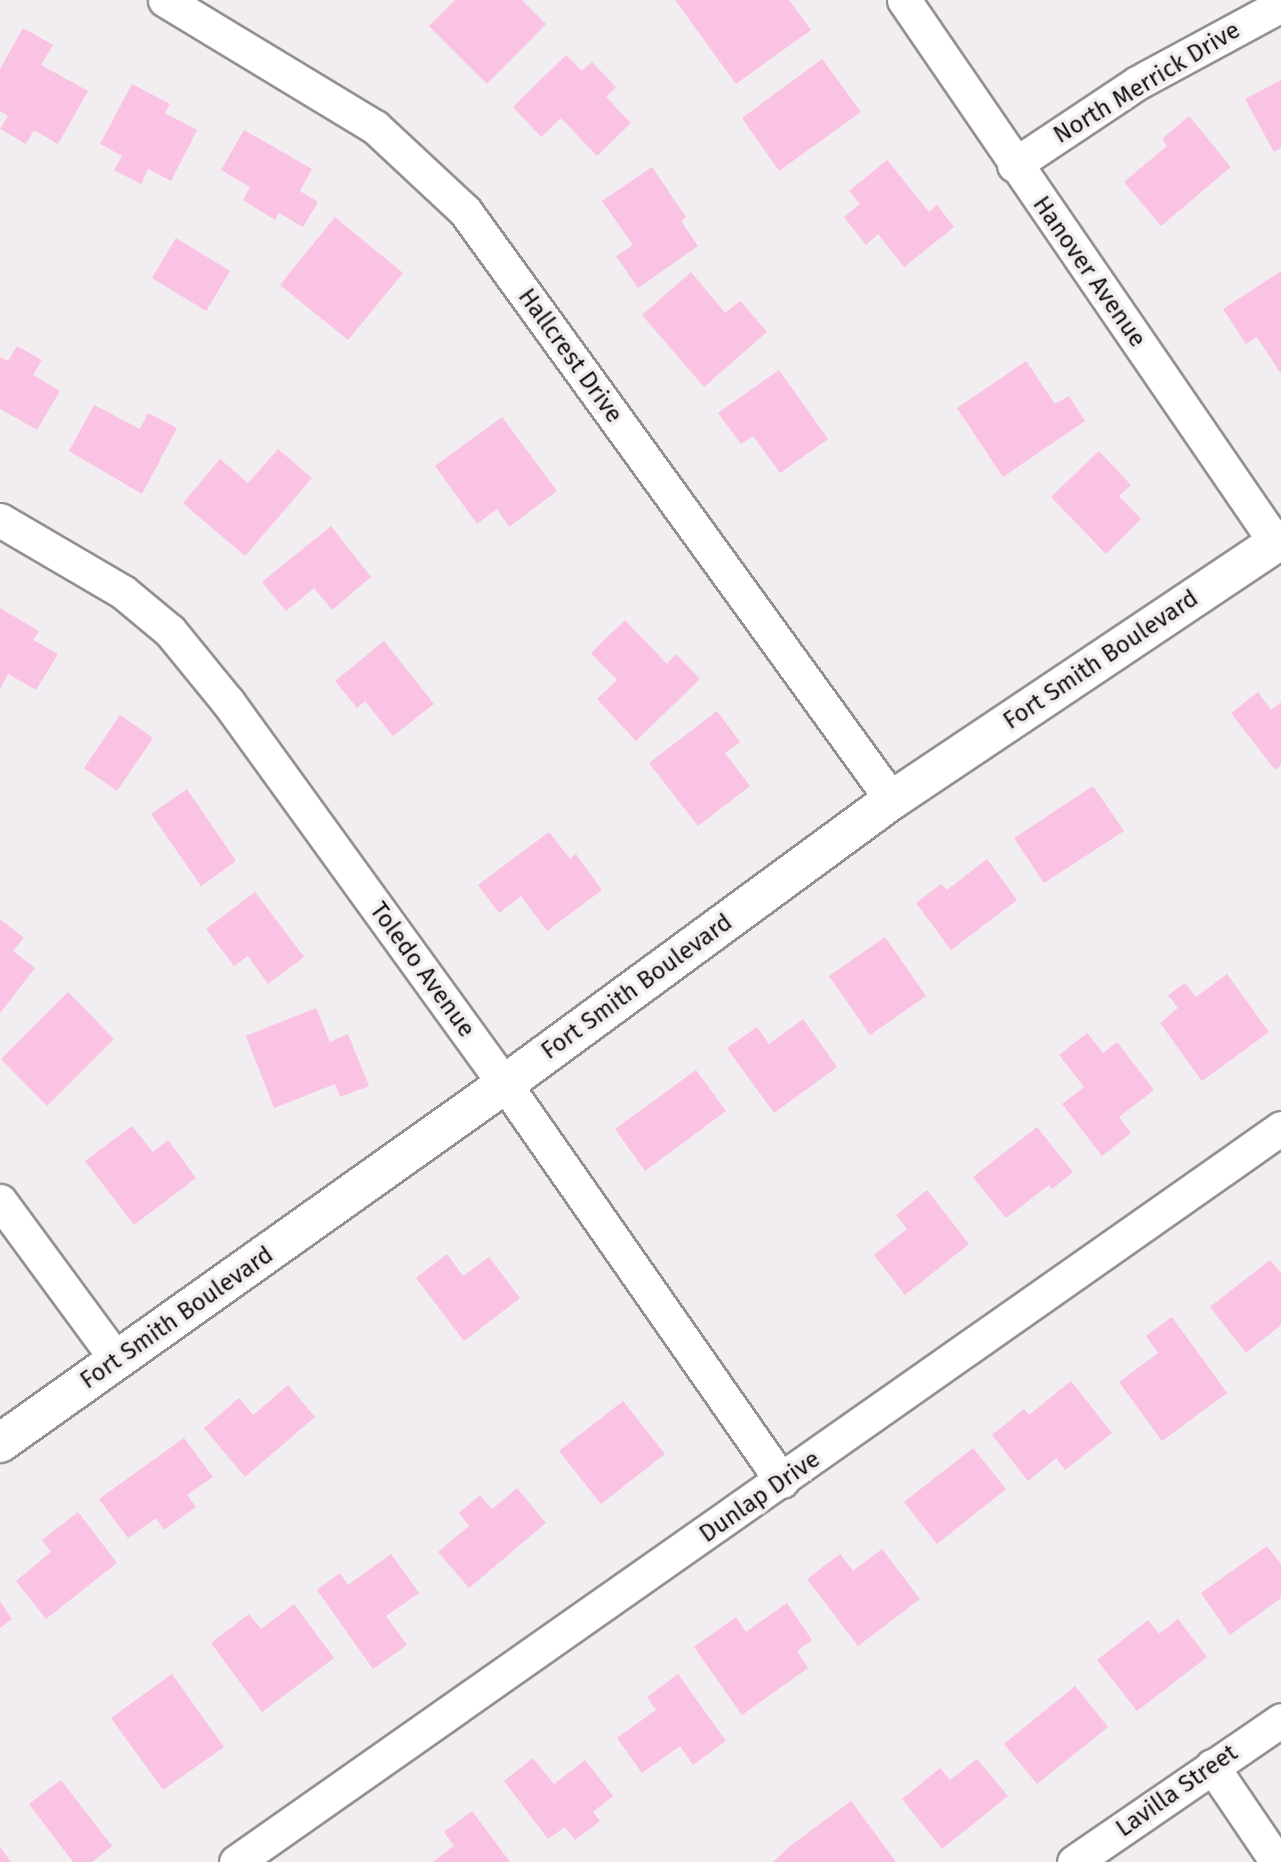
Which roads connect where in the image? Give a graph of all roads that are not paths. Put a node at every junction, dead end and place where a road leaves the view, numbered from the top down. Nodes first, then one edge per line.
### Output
1 (165, 0) edge
2 (904, 0) edge
3 (1281, 5) edge
4 (1014, 165) junction
5 (0, 520) edge
6 (1279, 541) edge
7 (892, 800) junction
8 (505, 1084) junction
9 (1281, 1128) edge
10 (0, 1200) edge
11 (117, 1360) junction
12 (0, 1443) edge
13 (782, 1481) junction
14 (1281, 1720) edge
15 (1212, 1766) junction
16 (236, 1862) edge
17 (1074, 1862) edge
18 (1277, 1862) edge

1 - 7 street, Hallcrest Drive
2 - 4 street, Hanover Avenue
3 - 4 street, North Merrick Drive
4 - 6 street, Hanover Avenue
5 - 8 street, Toledo Avenue
6 - 7 street, Fort Smith Boulevard
7 - 8 street, Fort Smith Boulevard
8 - 11 street, Fort Smith Boulevard
8 - 13 street, Toledo Avenue
9 - 13 street, Dunlap Drive
10 - 11 street
11 - 12 street, Fort Smith Boulevard
13 - 16 street, Dunlap Drive
14 - 15 street, Lavilla Street
15 - 17 street, Lavilla Street
15 - 18 street

